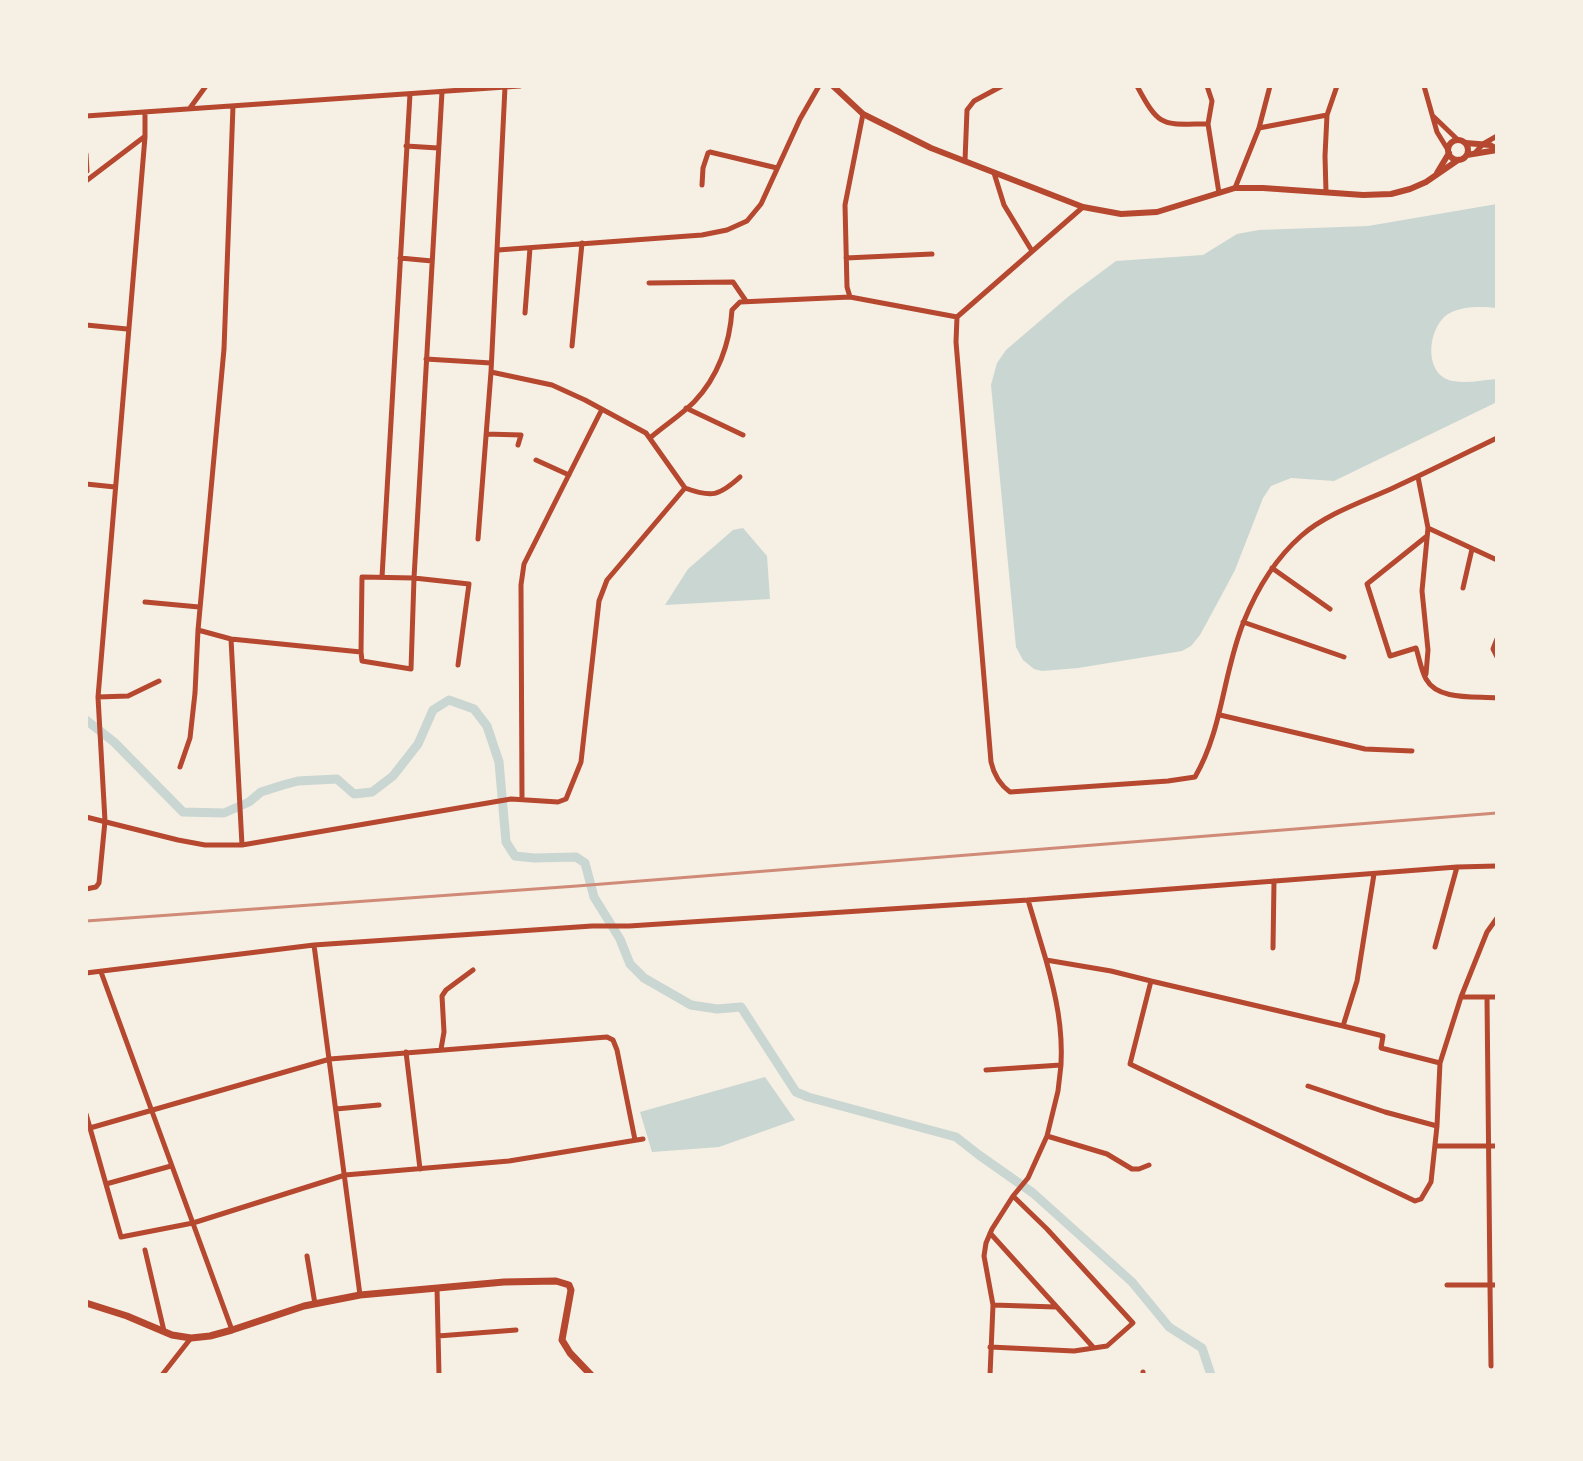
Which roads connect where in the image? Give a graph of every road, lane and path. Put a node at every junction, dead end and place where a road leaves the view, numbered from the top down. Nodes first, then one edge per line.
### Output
1 (206, 86) edge
2 (520, 86) edge
3 (819, 86) edge
4 (833, 86) edge
5 (1002, 86) edge
6 (1137, 86) edge
7 (1207, 86) edge
8 (1270, 86) edge
9 (1337, 86) edge
10 (1424, 86) edge
11 (505, 87) edge
12 (442, 92) junction
13 (410, 94) junction
14 (233, 106) junction
15 (190, 109) junction
16 (145, 112) junction
17 (863, 114) junction
18 (1431, 114) junction
19 (1327, 115) junction
20 (86, 116) edge
21 (1208, 124) junction
22 (1259, 128) junction
23 (1497, 136) edge
24 (145, 137) junction
25 (1458, 140) junction
26 (1466, 143) junction
27 (1483, 144) junction
28 (406, 146) junction
29 (438, 148) junction
30 (1497, 150) edge
31 (1449, 151) junction
32 (86, 154) edge
33 (1471, 154) junction
34 (1458, 160) junction
35 (965, 162) junction
36 (777, 168) junction
37 (87, 171) edge
38 (994, 173) junction
39 (1435, 176) junction
40 (86, 181) edge
41 (702, 185) dead end
42 (1235, 188) junction
43 (1326, 192) junction
44 (1219, 193) junction
45 (1083, 207) junction
46 (582, 243) junction
47 (530, 248) junction
48 (498, 250) junction
49 (1032, 251) junction
50 (932, 254) dead end
51 (400, 258) junction
52 (846, 258) junction
53 (432, 261) junction
54 (649, 283) dead end
55 (850, 297) junction
56 (747, 302) junction
57 (525, 313) dead end
58 (957, 317) junction
59 (86, 325) edge
60 (127, 329) junction
61 (572, 346) dead end
62 (426, 359) junction
63 (491, 363) junction
64 (491, 372) junction
65 (686, 408) junction
66 (602, 409) junction
67 (486, 434) junction
68 (743, 435) dead end
69 (650, 438) junction
70 (1497, 438) edge
71 (518, 445) dead end
72 (536, 460) dead end
73 (569, 475) junction
74 (740, 477) dead end
75 (1418, 477) junction
76 (86, 484) edge
77 (115, 487) junction
78 (685, 488) junction
79 (1428, 528) junction
80 (1427, 536) junction
81 (478, 539) dead end
82 (1472, 549) junction
83 (1497, 560) edge
84 (1272, 568) junction
85 (382, 577) junction
86 (414, 578) junction
87 (1463, 588) dead end
88 (145, 602) dead end
89 (200, 607) junction
90 (1330, 609) dead end
91 (1243, 622) junction
92 (198, 630) junction
93 (231, 639) junction
94 (1497, 639) edge
95 (361, 652) junction
96 (1344, 657) dead end
97 (1497, 657) edge
98 (458, 665) dead end
99 (1426, 679) junction
100 (159, 681) dead end
101 (98, 697) junction
102 (1497, 698) edge
103 (1220, 715) junction
104 (1412, 751) dead end
105 (180, 767) dead end
106 (522, 798) junction
107 (86, 817) edge
108 (105, 821) junction
109 (242, 845) junction
110 (1497, 866) edge
111 (1457, 867) junction
112 (1374, 874) junction
113 (1274, 881) junction
114 (86, 889) edge
115 (1028, 900) junction
116 (1497, 918) edge
117 (314, 945) junction
118 (1435, 947) dead end
119 (1273, 948) dead end
120 (1046, 960) junction
121 (473, 970) dead end
122 (101, 972) junction
123 (86, 973) edge
124 (1151, 981) junction
125 (1461, 997) junction
126 (1487, 997) junction
127 (1497, 997) edge
128 (1343, 1026) junction
129 (441, 1049) junction
130 (406, 1052) junction
131 (330, 1059) junction
132 (1440, 1063) junction
133 (1061, 1065) junction
134 (986, 1070) dead end
135 (1308, 1086) dead end
136 (379, 1105) dead end
137 (336, 1109) junction
138 (151, 1110) junction
139 (86, 1114) edge
140 (1437, 1126) junction
141 (90, 1128) junction
142 (1047, 1136) junction
143 (643, 1139) dead end
144 (635, 1140) junction
145 (1435, 1146) junction
146 (1489, 1146) junction
147 (1497, 1146) edge
148 (1149, 1165) dead end
149 (171, 1166) junction
150 (420, 1169) junction
151 (345, 1175) junction
152 (106, 1184) junction
153 (1014, 1194) junction
154 (193, 1223) junction
155 (990, 1233) junction
156 (145, 1250) dead end
157 (307, 1256) dead end
158 (1447, 1285) dead end
159 (1493, 1285) edge
160 (437, 1288) junction
161 (360, 1295) junction
162 (86, 1303) edge
163 (315, 1304) junction
164 (993, 1305) junction
165 (1057, 1307) junction
166 (232, 1330) junction
167 (516, 1330) dead end
168 (165, 1332) junction
169 (438, 1336) junction
170 (191, 1338) junction
171 (990, 1347) junction
172 (1093, 1348) junction
173 (1491, 1366) dead end
174 (162, 1375) edge
175 (439, 1375) edge
176 (591, 1375) edge
177 (990, 1375) edge

1 - 15 street
2 - 11 street
3 - 36 street
4 - 17 street
5 - 35 street
6 - 21 street
7 - 21 street
8 - 22 street
9 - 19 street
10 - 18 street
11 - 12 street
11 - 48 street
12 - 13 street
12 - 29 street
13 - 14 street
13 - 28 street
14 - 15 street
14 - 89 street
15 - 16 street
16 - 20 street
16 - 24 street
17 - 35 street
17 - 52 street
18 - 25 street
18 - 31 street
19 - 22 street
19 - 43 street
21 - 44 street
22 - 42 street
23 - 27 street
24 - 40 street
24 - 60 street
25 - 26 street
25 - 31 street
26 - 27 street
26 - 33 street
27 - 30 street
27 - 33 street
28 - 29 street
28 - 51 street
29 - 53 street
30 - 33 street
31 - 34 street
31 - 39 street
32 - 37 street
33 - 34 street
34 - 39 street
35 - 38 street
36 - 41 street
36 - 46 street
38 - 45 street
38 - 49 street
39 - 43 street
42 - 43 street
42 - 44 street
44 - 45 street
45 - 49 street
46 - 47 street
46 - 61 street
47 - 48 street
47 - 57 street
48 - 63 street
49 - 58 street
50 - 52 street
51 - 53 street
51 - 85 street
52 - 55 street
53 - 62 street
54 - 56 street
55 - 56 street
55 - 58 street
56 - 65 street
58 - 103 street
59 - 60 street
60 - 77 street
62 - 63 street
62 - 86 street
63 - 64 street
64 - 66 street
64 - 67 street
65 - 68 street
65 - 69 street
66 - 69 street
66 - 73 street
67 - 71 street
67 - 81 street
69 - 78 street
70 - 75 street
72 - 73 street
73 - 106 street
74 - 78 street
75 - 79 street
75 - 84 street
76 - 77 street
77 - 101 street
78 - 106 street
79 - 80 street
79 - 82 street
80 - 99 street
80 - 99 street
82 - 83 street
82 - 87 street
84 - 90 street
84 - 91 street
85 - 86 street
85 - 95 street
86 - 95 street
86 - 98 street
88 - 89 street
89 - 92 street
91 - 96 street
91 - 103 street
92 - 93 street
92 - 105 street
93 - 95 street
93 - 109 street
94 - 97 street
99 - 102 street
100 - 101 street
101 - 108 street
103 - 104 street
106 - 109 street
107 - 108 street
108 - 109 street
108 - 114 street
110 - 111 street
111 - 112 street
111 - 118 street
112 - 113 street
112 - 128 street
113 - 115 street
113 - 119 street
115 - 117 street
115 - 120 street
116 - 125 street
117 - 122 street
117 - 131 street
120 - 124 street
120 - 133 street
121 - 129 street
122 - 123 street
122 - 138 street
124 - 128 street
124 - 145 street
125 - 126 street
125 - 132 street
126 - 127 street
126 - 146 street
128 - 132 street
129 - 130 street
129 - 144 street
130 - 131 street
130 - 150 street
131 - 137 street
131 - 138 street
132 - 140 street
133 - 134 street
133 - 142 street
135 - 140 street
136 - 137 street
137 - 151 street
138 - 141 street
138 - 149 street
139 - 141 street
140 - 145 street
141 - 152 street
142 - 148 street
142 - 153 street
143 - 144 street
144 - 150 street
145 - 146 street
146 - 147 street
146 - 159 street
149 - 152 street
149 - 154 street
150 - 151 street
151 - 154 street
151 - 161 street
152 - 154 street
153 - 155 street
153 - 172 street
154 - 166 street
155 - 164 street
155 - 165 street
156 - 168 street
157 - 163 street
158 - 159 street
159 - 173 street
160 - 161 main road
160 - 169 street
160 - 176 main road
161 - 163 main road
162 - 168 main road
163 - 166 main road
164 - 165 street
164 - 171 street
165 - 172 street
166 - 170 main road
167 - 169 street
168 - 170 main road
169 - 175 street
170 - 174 street
171 - 172 street
171 - 177 street

